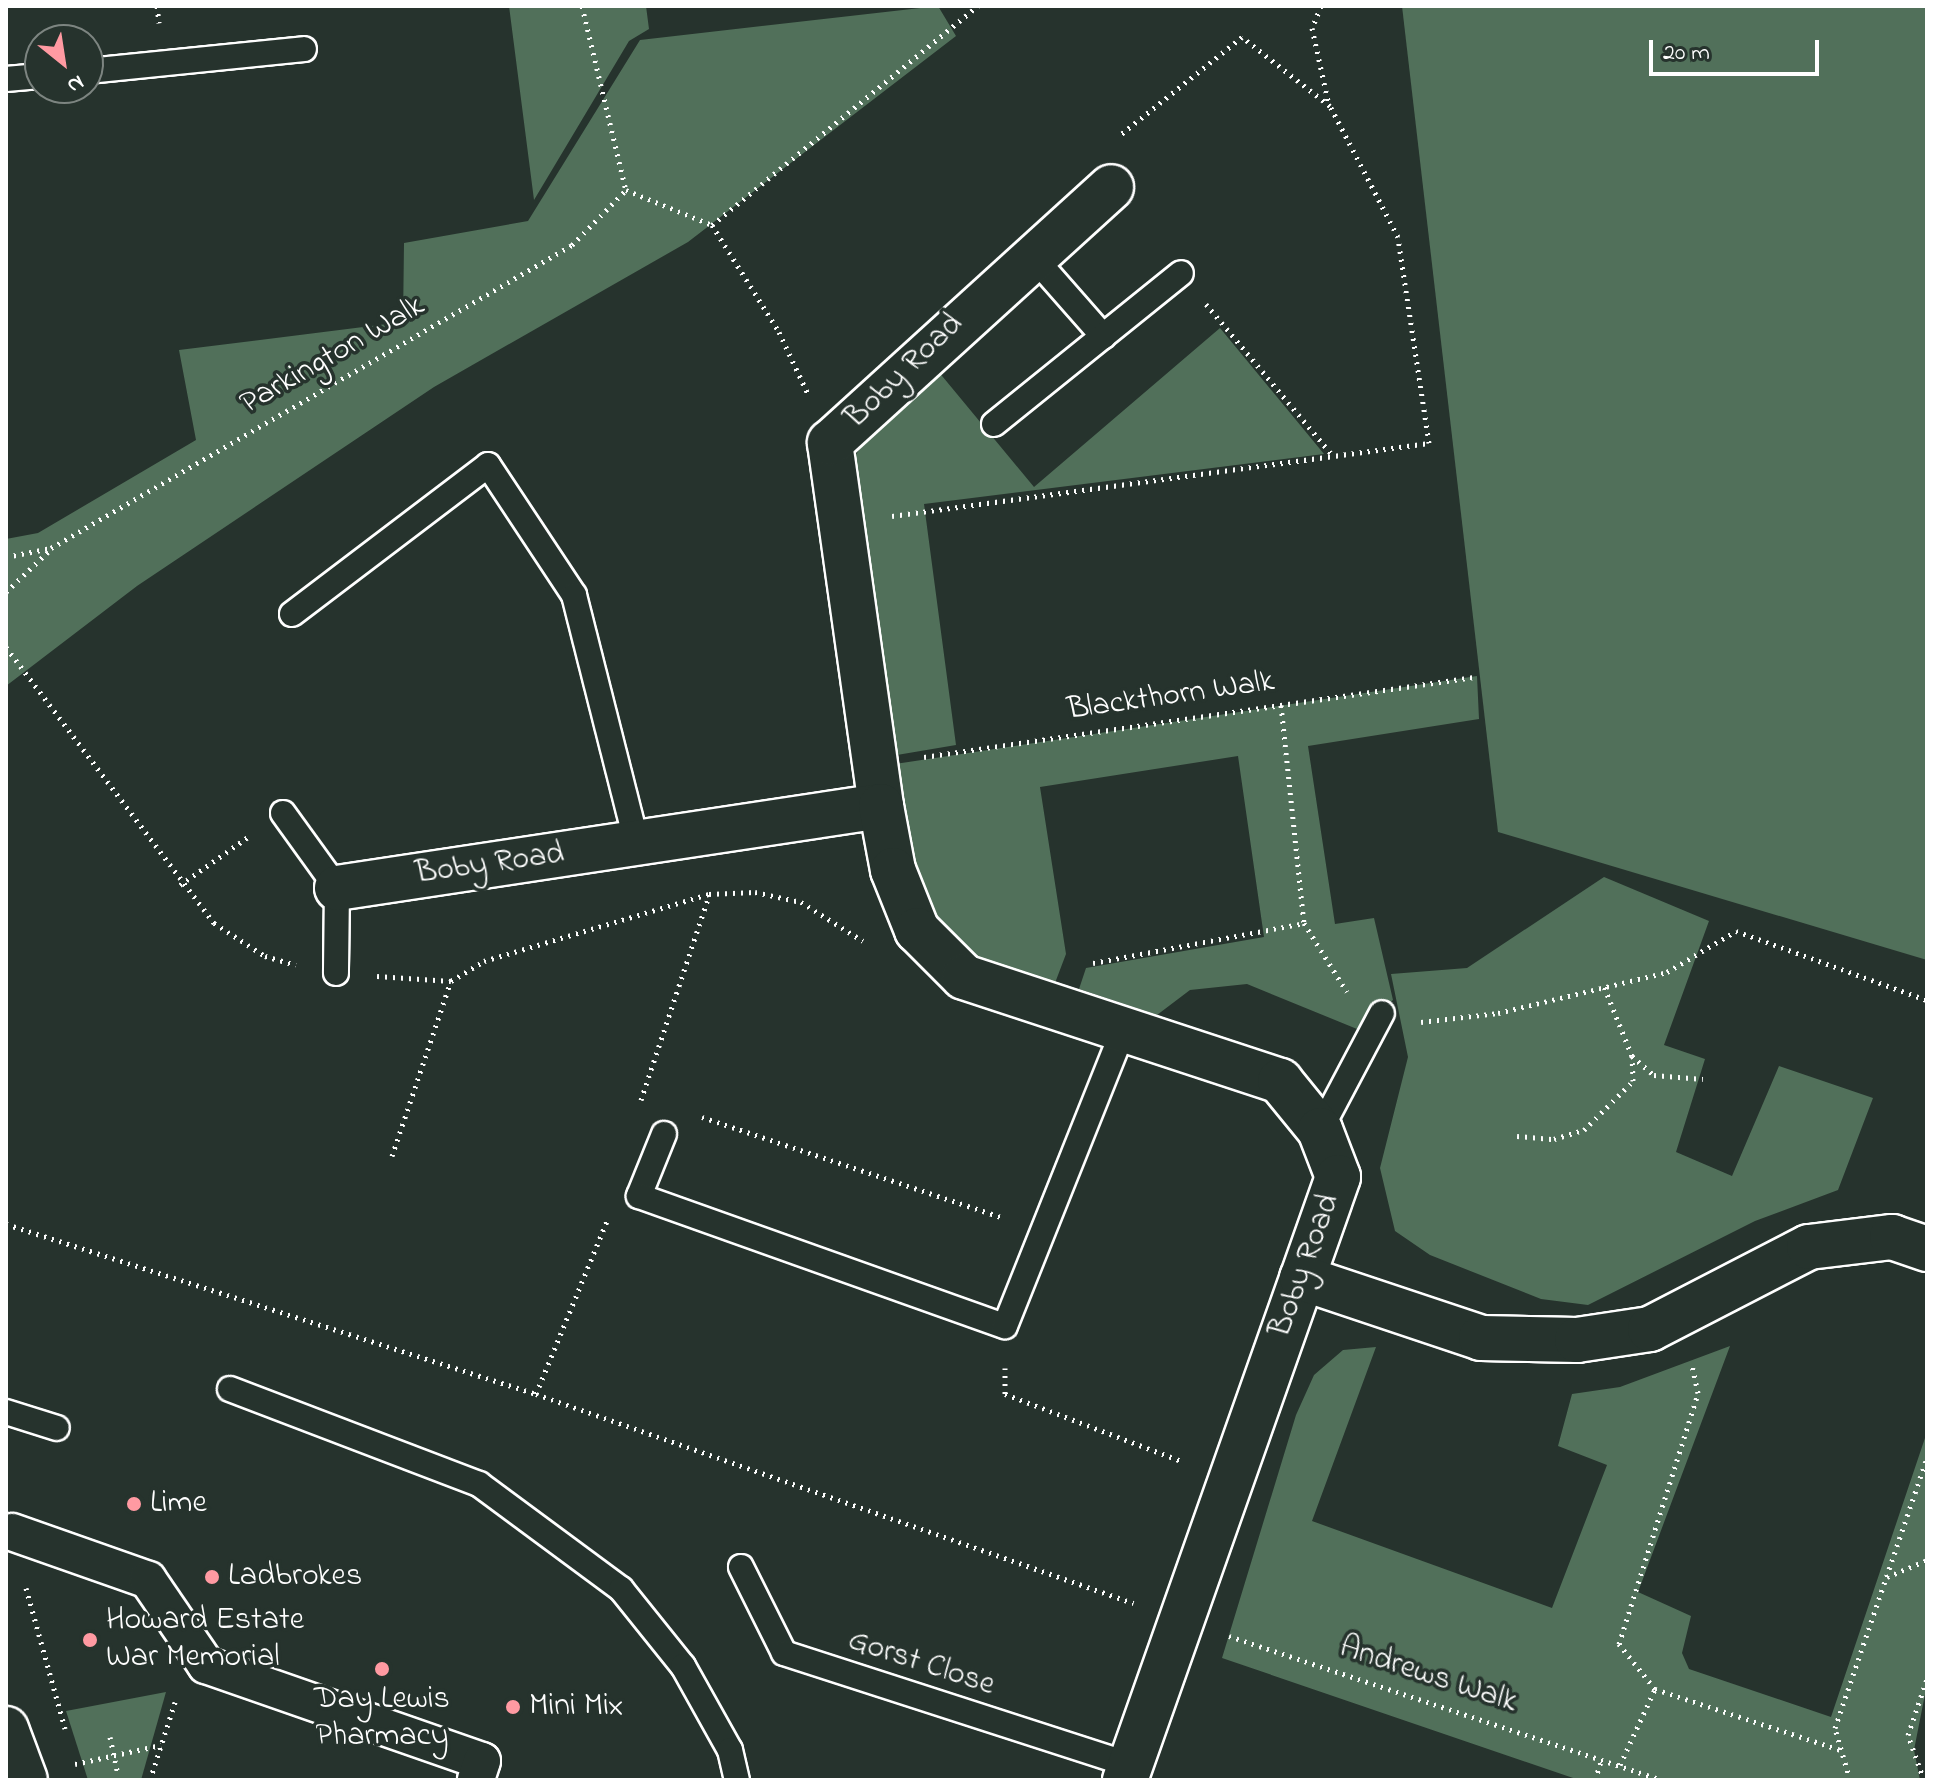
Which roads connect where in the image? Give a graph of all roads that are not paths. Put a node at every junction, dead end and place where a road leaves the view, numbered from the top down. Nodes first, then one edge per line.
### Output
1 (304, 49) dead end
2 (104, 69) edge
3 (1111, 187) dead end
4 (1030, 253) junction
5 (1181, 273) road end
6 (1103, 336) junction
7 (994, 424) dead end
8 (292, 614) dead end
9 (878, 785) junction
10 (283, 813) road end
11 (637, 844) junction
12 (337, 888) junction
13 (336, 973) dead end
14 (1382, 1013) road end
15 (1124, 1028) junction
16 (1320, 1130) junction
17 (664, 1134) road end
18 (1927, 1249) edge
19 (1302, 1278) junction
20 (230, 1389) dead end
21 (6, 1412) edge
22 (57, 1428) dead end
23 (12, 1532) road end
24 (741, 1567) dead end
25 (6, 1729) edge
26 (1128, 1773) edge
27 (25, 1780) edge
28 (476, 1780) edge
29 (737, 1780) edge

1 - 2 lane
3 - 4 street, Boby Road
4 - 6 lane
4 - 9 street, Boby Road
5 - 6 lane
6 - 7 lane
8 - 11 lane
9 - 11 street, Boby Road
9 - 15 street, Boby Road
10 - 12 lane
11 - 12 street, Boby Road
12 - 13 lane
14 - 16 lane
15 - 16 street, Boby Road
15 - 17 lane
16 - 19 street, Boby Road
18 - 19 street
19 - 26 street, Boby Road
20 - 29 lane
21 - 22 lane
23 - 28 street
24 - 26 lane, Gorst Close
25 - 27 street

